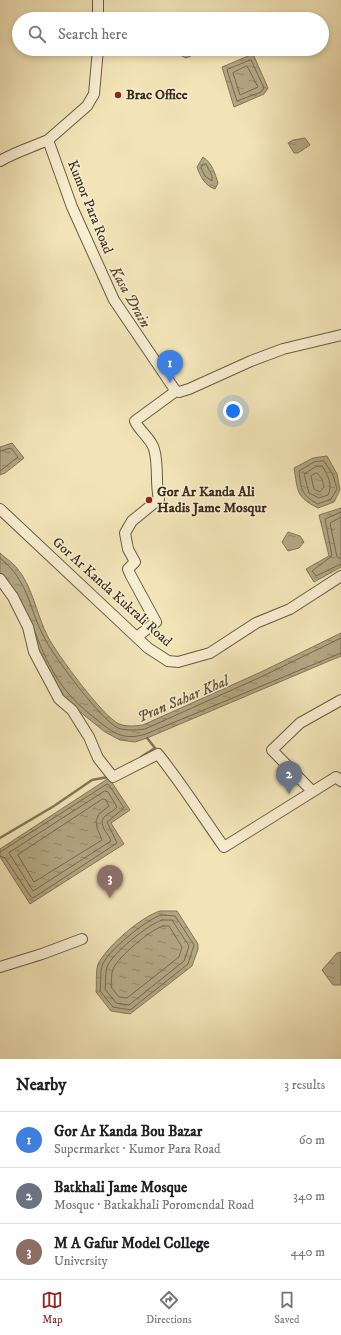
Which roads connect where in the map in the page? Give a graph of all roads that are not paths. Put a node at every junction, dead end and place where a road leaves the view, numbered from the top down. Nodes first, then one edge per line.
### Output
1 (98, 0) edge
2 (98, 12) edge
3 (97, 56) edge
4 (48, 140) junction
5 (0, 161) edge
6 (341, 335) edge
7 (176, 391) junction
8 (0, 509) edge
9 (341, 576) edge
10 (0, 579) edge
11 (138, 636) junction
12 (341, 700) edge
13 (341, 781) edge
14 (312, 791) junction
15 (82, 939) dead end
16 (0, 967) edge

1 - 2 street
3 - 4 street
4 - 5 street
4 - 7 street, Kumor Para Road
6 - 7 street
7 - 11 street
8 - 11 street, Gor Ar Kanda Kukrali Road
9 - 11 street, Gor Ar Kanda Kukrali Road
10 - 14 street
12 - 14 street
13 - 14 street
15 - 16 street

